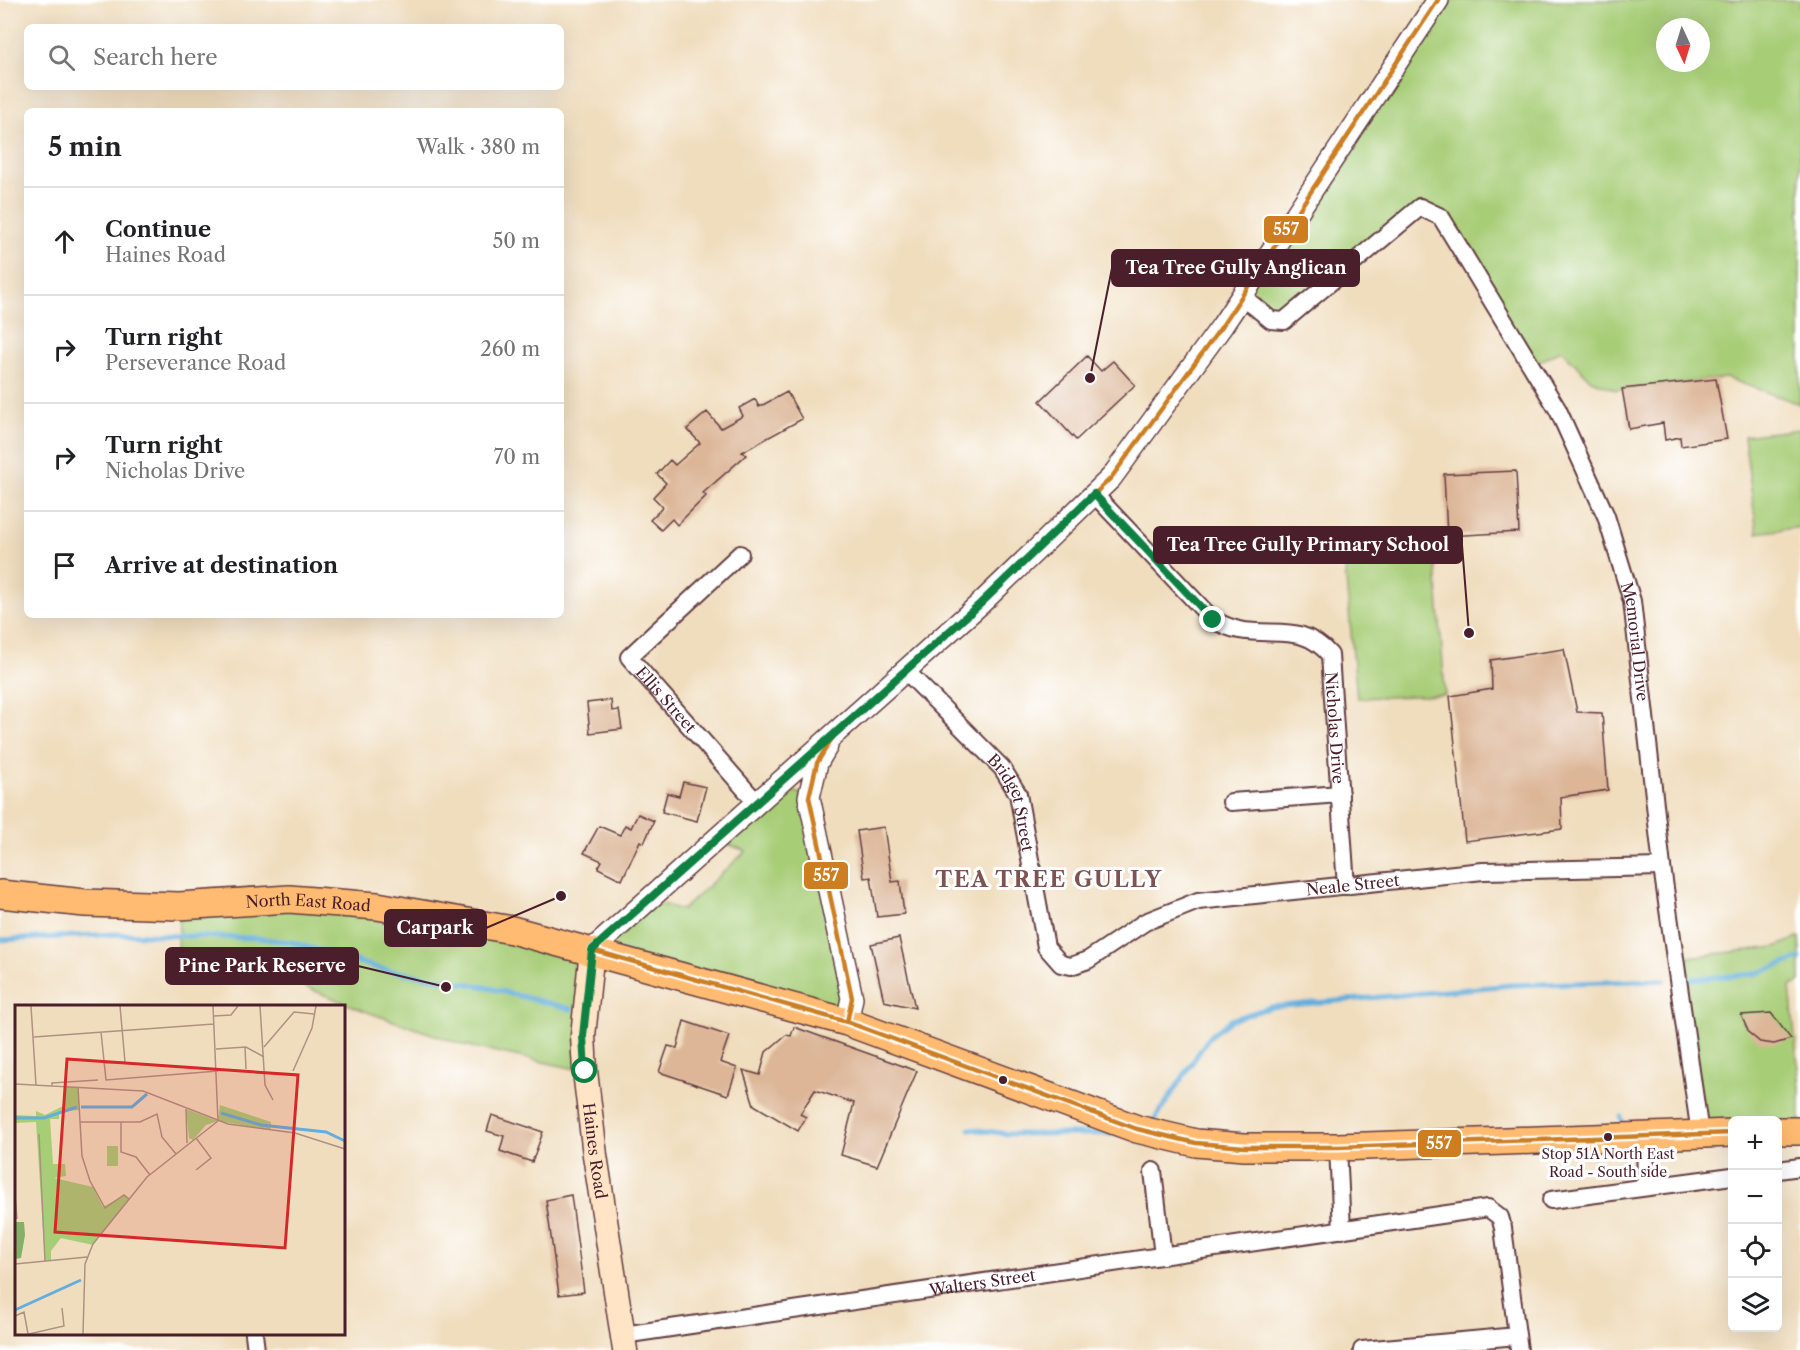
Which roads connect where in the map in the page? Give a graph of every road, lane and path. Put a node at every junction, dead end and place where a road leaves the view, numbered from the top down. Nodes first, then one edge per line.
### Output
1 (1438, 0) edge
2 (1242, 296) junction
3 (1094, 494) junction
4 (740, 554) dead end
5 (905, 670) junction
6 (835, 733) junction
7 (778, 785) junction
8 (1340, 794) junction
9 (809, 797) junction
10 (1231, 802) dead end
11 (757, 803) junction
12 (1662, 867) junction
13 (1346, 885) junction
14 (0, 894) edge
15 (592, 950) junction
16 (1061, 963) joint
17 (847, 1022) junction
18 (1782, 1131) edge
19 (1800, 1131) edge
20 (1728, 1133) edge
21 (1700, 1134) junction
22 (1645, 1136) junction
23 (1338, 1147) junction
24 (1800, 1167) edge
25 (1782, 1169) edge
26 (1153, 1171) dead end
27 (1728, 1177) edge
28 (1646, 1187) junction
29 (1551, 1200) dead end
30 (1342, 1230) junction
31 (1163, 1256) junction
32 (254, 1335) edge
33 (624, 1343) edge
34 (1518, 1343) edge
35 (256, 1350) edge
36 (1362, 1350) edge

1 - 2 street
2 - 3 street
2 - 12 street, Memorial Drive
3 - 5 street
3 - 8 street, Nicholas Drive
4 - 11 street, Ellis Street
5 - 6 street
5 - 16 street, Bridget Street
6 - 7 street
6 - 9 street
7 - 9 street
7 - 11 street
8 - 10 street
8 - 13 street, Nicholas Drive
9 - 17 street
11 - 15 street
12 - 13 street, Neale Street
12 - 21 street, Memorial Drive
13 - 16 street, Neale Street
14 - 15 main road, North East Road
15 - 17 main road, North East Road
15 - 33 main road, Haines Road
17 - 23 main road, North East Road
18 - 19 main road
20 - 21 main road, North East Road
21 - 22 main road, North East Road
22 - 23 main road, North East Road
22 - 28 street
23 - 30 street
24 - 25 street
26 - 31 street
27 - 28 street
28 - 29 street
30 - 31 street, Walters Street
30 - 34 street, Walters Street
31 - 33 street, Walters Street
32 - 35 street
34 - 36 street

